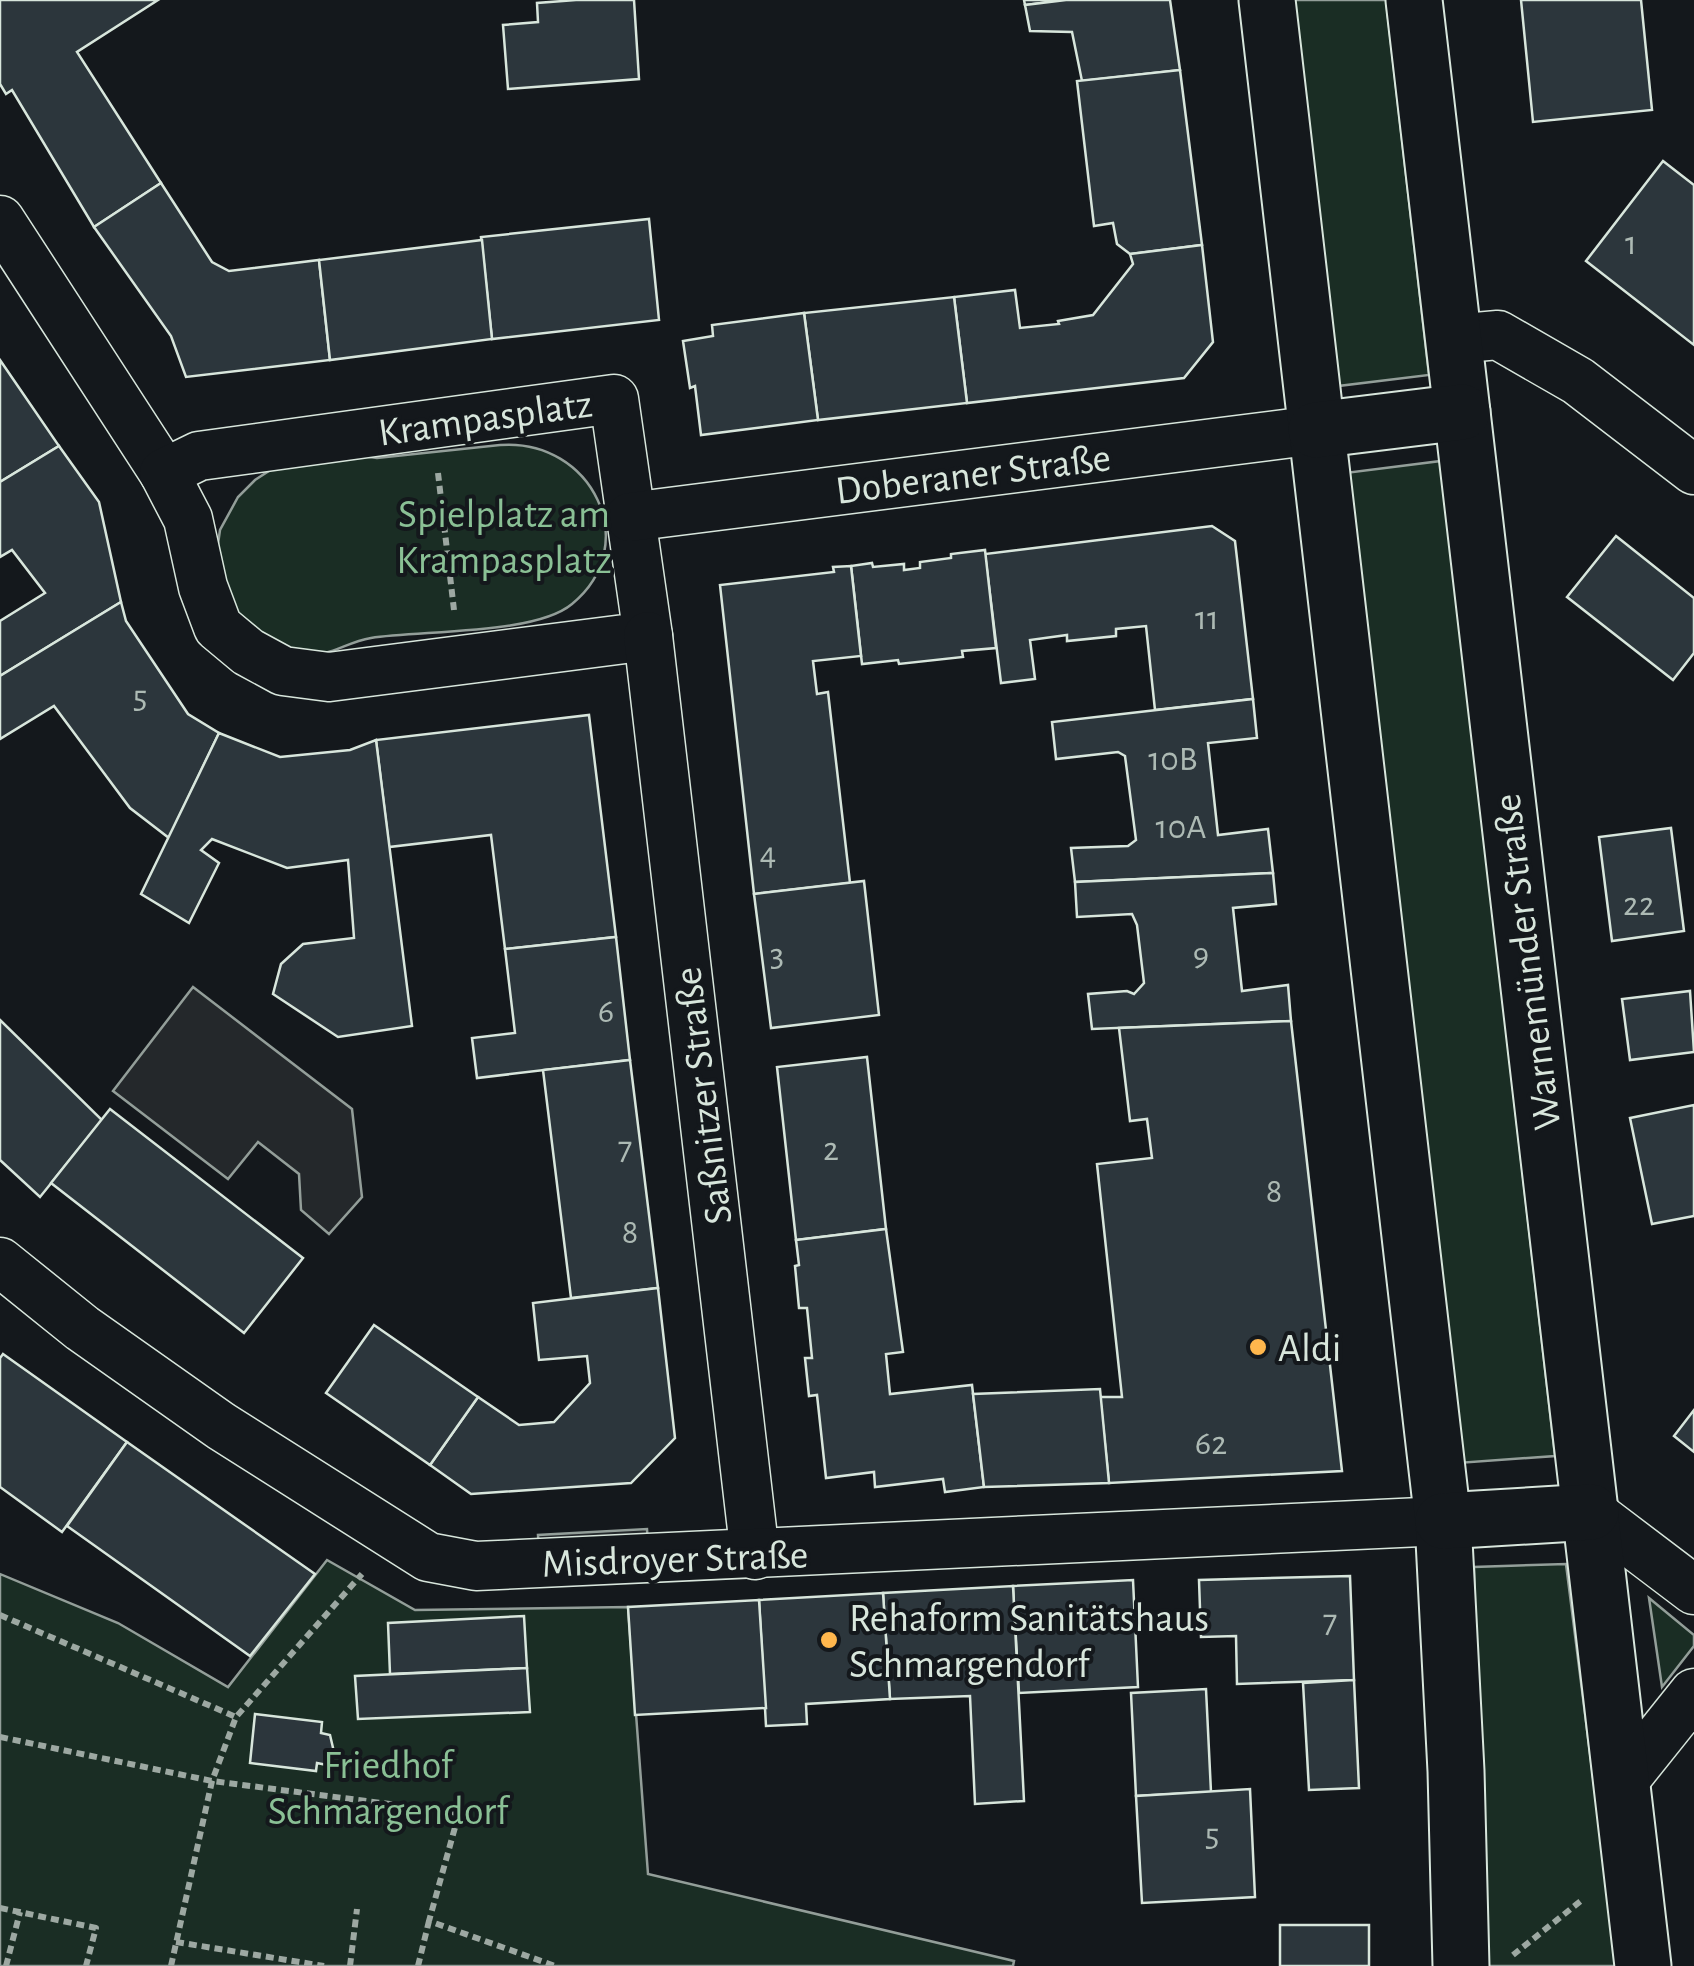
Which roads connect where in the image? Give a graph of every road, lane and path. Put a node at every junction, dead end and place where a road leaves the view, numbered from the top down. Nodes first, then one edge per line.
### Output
1 (1267, 0) edge
2 (1414, 0) edge
3 (0, 220) edge
4 (1454, 339) junction
5 (1462, 412) junction
6 (1316, 430) junction
7 (437, 465) dead end
8 (1694, 470) edge
9 (164, 473) junction
10 (630, 518) junction
11 (456, 620) dead end
12 (648, 636) junction
13 (0, 1262) edge
14 (1591, 1512) junction
15 (1443, 1521) junction
16 (756, 1555) junction
17 (370, 1565) dead end
18 (1694, 1590) edge
19 (0, 1615) edge
20 (1694, 1693) edge
21 (236, 1717) junction
22 (0, 1737) edge
23 (212, 1781) junction
24 (1622, 1783) junction
25 (0, 1908) edge
26 (357, 1910) dead end
27 (20, 1912) junction
28 (429, 1921) junction
29 (176, 1942) junction
30 (6, 1966) edge
31 (86, 1966) edge
32 (171, 1966) edge
33 (324, 1966) edge
34 (350, 1966) edge
35 (418, 1966) edge
36 (555, 1966) edge
37 (1461, 1966) edge
38 (1643, 1966) edge

1 - 6 street
2 - 4 street, Warnemünder Straße
3 - 9 street
4 - 5 street, Warnemünder Straße
4 - 8 street
5 - 6 street
5 - 14 street, Warnemünder Straße
6 - 10 street, Doberaner Straße
6 - 15 street
7 - 11 path
9 - 10 street, Krampasplatz
9 - 12 street
10 - 12 street, Krampasplatz
12 - 16 street, Saßnitzer Straße
13 - 16 street, Misdroyer Straße
14 - 15 street
14 - 18 street
14 - 24 street, Warnemünder Straße
15 - 16 street, Misdroyer Straße
15 - 37 street
17 - 21 path
19 - 21 path
20 - 24 street
21 - 23 path
22 - 23 path
23 - 28 path
23 - 29 path
24 - 38 street, Warnemünder Straße
25 - 27 path
26 - 34 path
27 - 30 path
27 - 31 path
28 - 35 path
28 - 36 path
29 - 32 path
29 - 33 path

